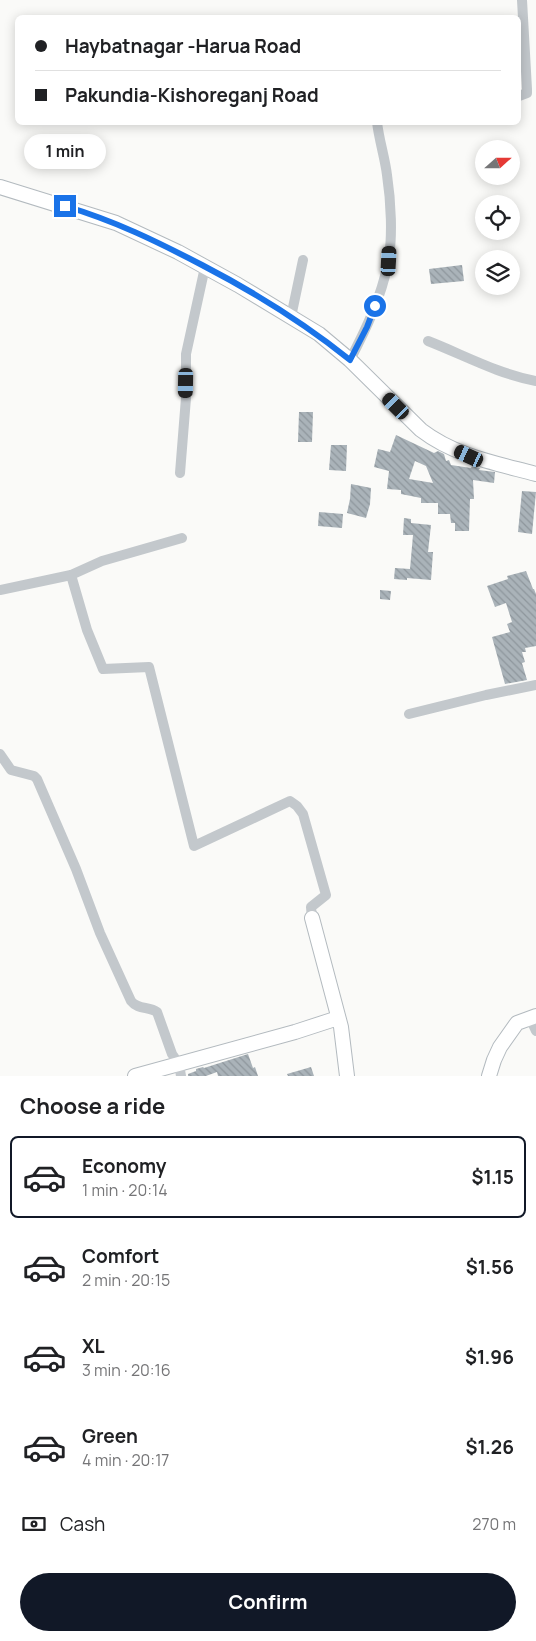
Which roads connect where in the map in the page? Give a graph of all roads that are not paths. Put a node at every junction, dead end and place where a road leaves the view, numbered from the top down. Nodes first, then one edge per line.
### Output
1 (522, 0) edge
2 (532, 89) edge
3 (521, 95) edge
4 (378, 125) edge
5 (0, 187) edge
6 (303, 260) dead end
7 (206, 267) junction
8 (291, 317) junction
9 (428, 341) dead end
10 (350, 360) junction
11 (536, 381) edge
12 (180, 473) dead end
13 (536, 474) edge
14 (182, 538) dead end
15 (71, 575) junction
16 (0, 590) edge
17 (536, 685) edge
18 (409, 714) dead end
19 (0, 754) edge
20 (312, 916) joint
21 (533, 1017) edge
22 (338, 1018) junction
23 (536, 1031) edge
24 (180, 1070) edge
25 (135, 1076) edge
26 (347, 1076) edge
27 (490, 1076) edge

1 - 2 street
2 - 3 street
4 - 10 street
5 - 7 main road
6 - 8 street
7 - 8 main road
7 - 12 street
8 - 10 main road
9 - 11 street
10 - 13 main road
14 - 15 street
15 - 16 street
15 - 20 street
17 - 18 street
19 - 24 street
20 - 22 main road
21 - 23 street
21 - 27 main road
22 - 24 main road
22 - 26 main road
24 - 25 main road

